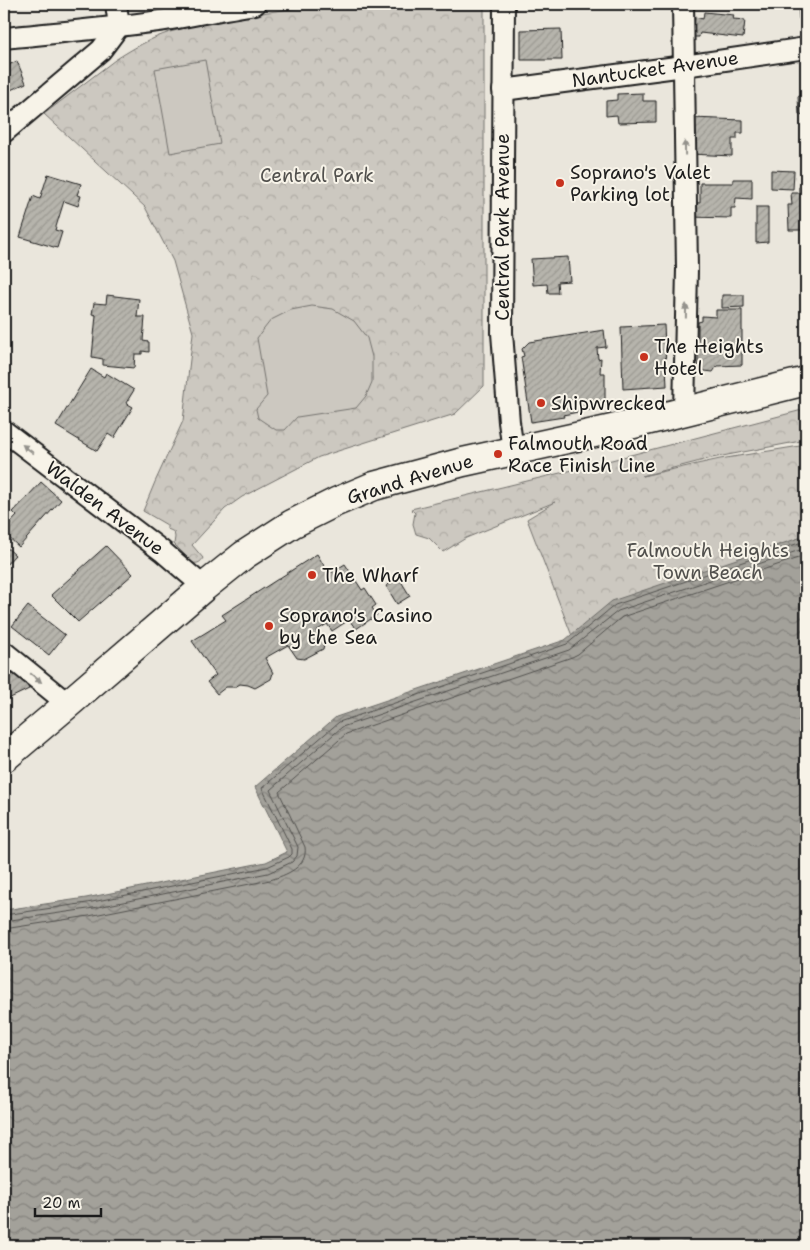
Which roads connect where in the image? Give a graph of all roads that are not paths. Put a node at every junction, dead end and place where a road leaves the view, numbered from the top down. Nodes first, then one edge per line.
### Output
1 (116, 4) edge
2 (255, 4) edge
3 (504, 4) edge
4 (683, 4) edge
5 (119, 26) junction
6 (4, 38) edge
7 (806, 48) edge
8 (684, 66) junction
9 (503, 90) junction
10 (4, 132) edge
11 (806, 381) edge
12 (684, 412) junction
13 (4, 431) edge
14 (513, 450) junction
15 (204, 587) junction
16 (4, 652) edge
17 (68, 704) junction
18 (4, 758) edge

1 - 5 street
2 - 5 street
3 - 9 street, Central Park Avenue
4 - 8 street
5 - 6 street
5 - 10 street
7 - 8 street, Nantucket Avenue
8 - 9 street, Nantucket Avenue
12 -> 8 street
9 - 14 street, Central Park Avenue
11 - 12 main road, Grand Avenue
12 - 14 main road, Grand Avenue
15 -> 13 street, Walden Avenue
14 - 15 main road, Grand Avenue
15 - 17 main road, Grand Avenue
16 -> 17 street
17 - 18 main road, Grand Avenue

